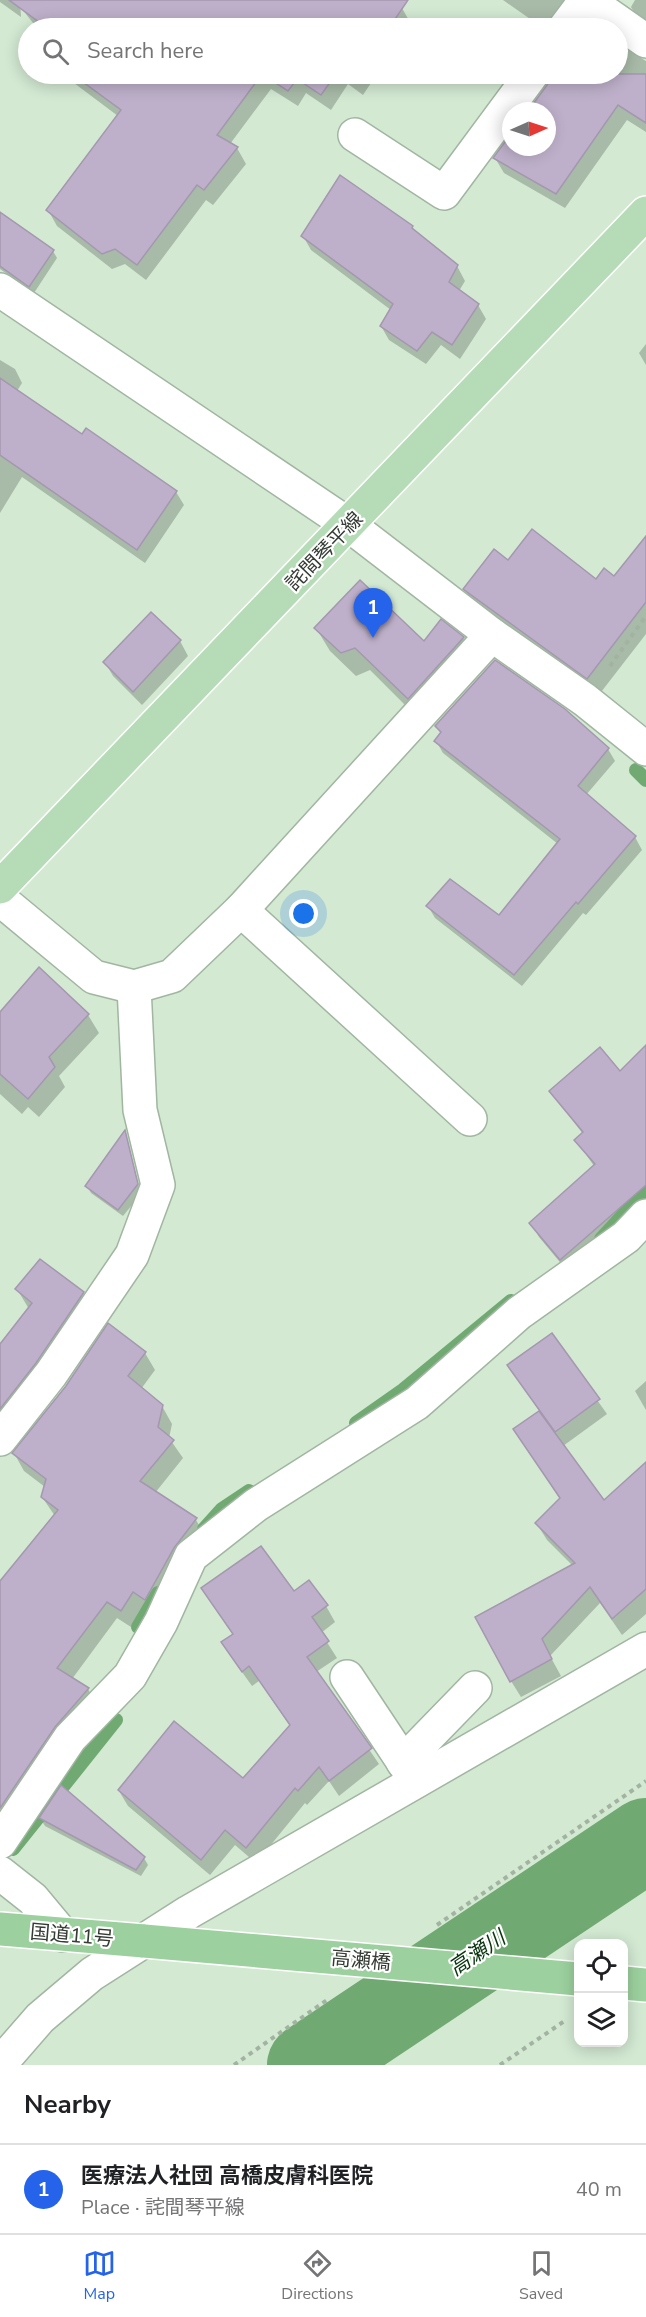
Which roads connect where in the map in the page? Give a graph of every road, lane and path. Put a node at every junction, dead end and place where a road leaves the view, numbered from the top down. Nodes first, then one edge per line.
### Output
1 (586, 0) edge
2 (572, 18) edge
3 (612, 18) edge
4 (628, 29) edge
5 (646, 41) edge
6 (525, 84) edge
7 (355, 135) dead end
8 (646, 213) edge
9 (0, 290) edge
10 (349, 525) junction
11 (646, 616) edge
12 (492, 635) junction
13 (585, 700) junction
14 (646, 749) edge
15 (0, 887) edge
16 (0, 899) edge
17 (241, 910) junction
18 (134, 987) junction
19 (470, 1119) dead end
20 (646, 1216) edge
21 (0, 1439) edge
22 (646, 1649) edge
23 (346, 1677) dead end
24 (475, 1688) dead end
25 (410, 1772) junction
26 (0, 1842) edge
27 (0, 1873) edge
28 (0, 1929) edge
29 (63, 1935) junction
30 (144, 1941) junction
31 (574, 1979) edge
32 (628, 1983) edge
33 (646, 1985) edge
34 (569, 2019) dead end
35 (0, 2064) edge
36 (500, 2065) edge

1 - 2 street
1 - 3 street
4 - 5 street
6 - 7 street
8 - 10 main road, 詫間琴平線
9 - 10 street
10 - 12 street
10 - 15 main road, 詫間琴平線
11 - 13 path
12 - 13 street
12 - 17 street
13 - 14 street
16 - 18 street
17 - 18 street
17 - 19 street
18 - 21 street
20 - 26 street
22 - 25 street
23 - 25 street
24 - 25 street
25 - 30 street
27 - 29 street
28 - 29 highway, 国道11号
29 - 30 highway, 国道11号
30 - 31 highway, 高瀬橋, bridge
30 - 35 street
32 - 33 highway
34 - 36 path

